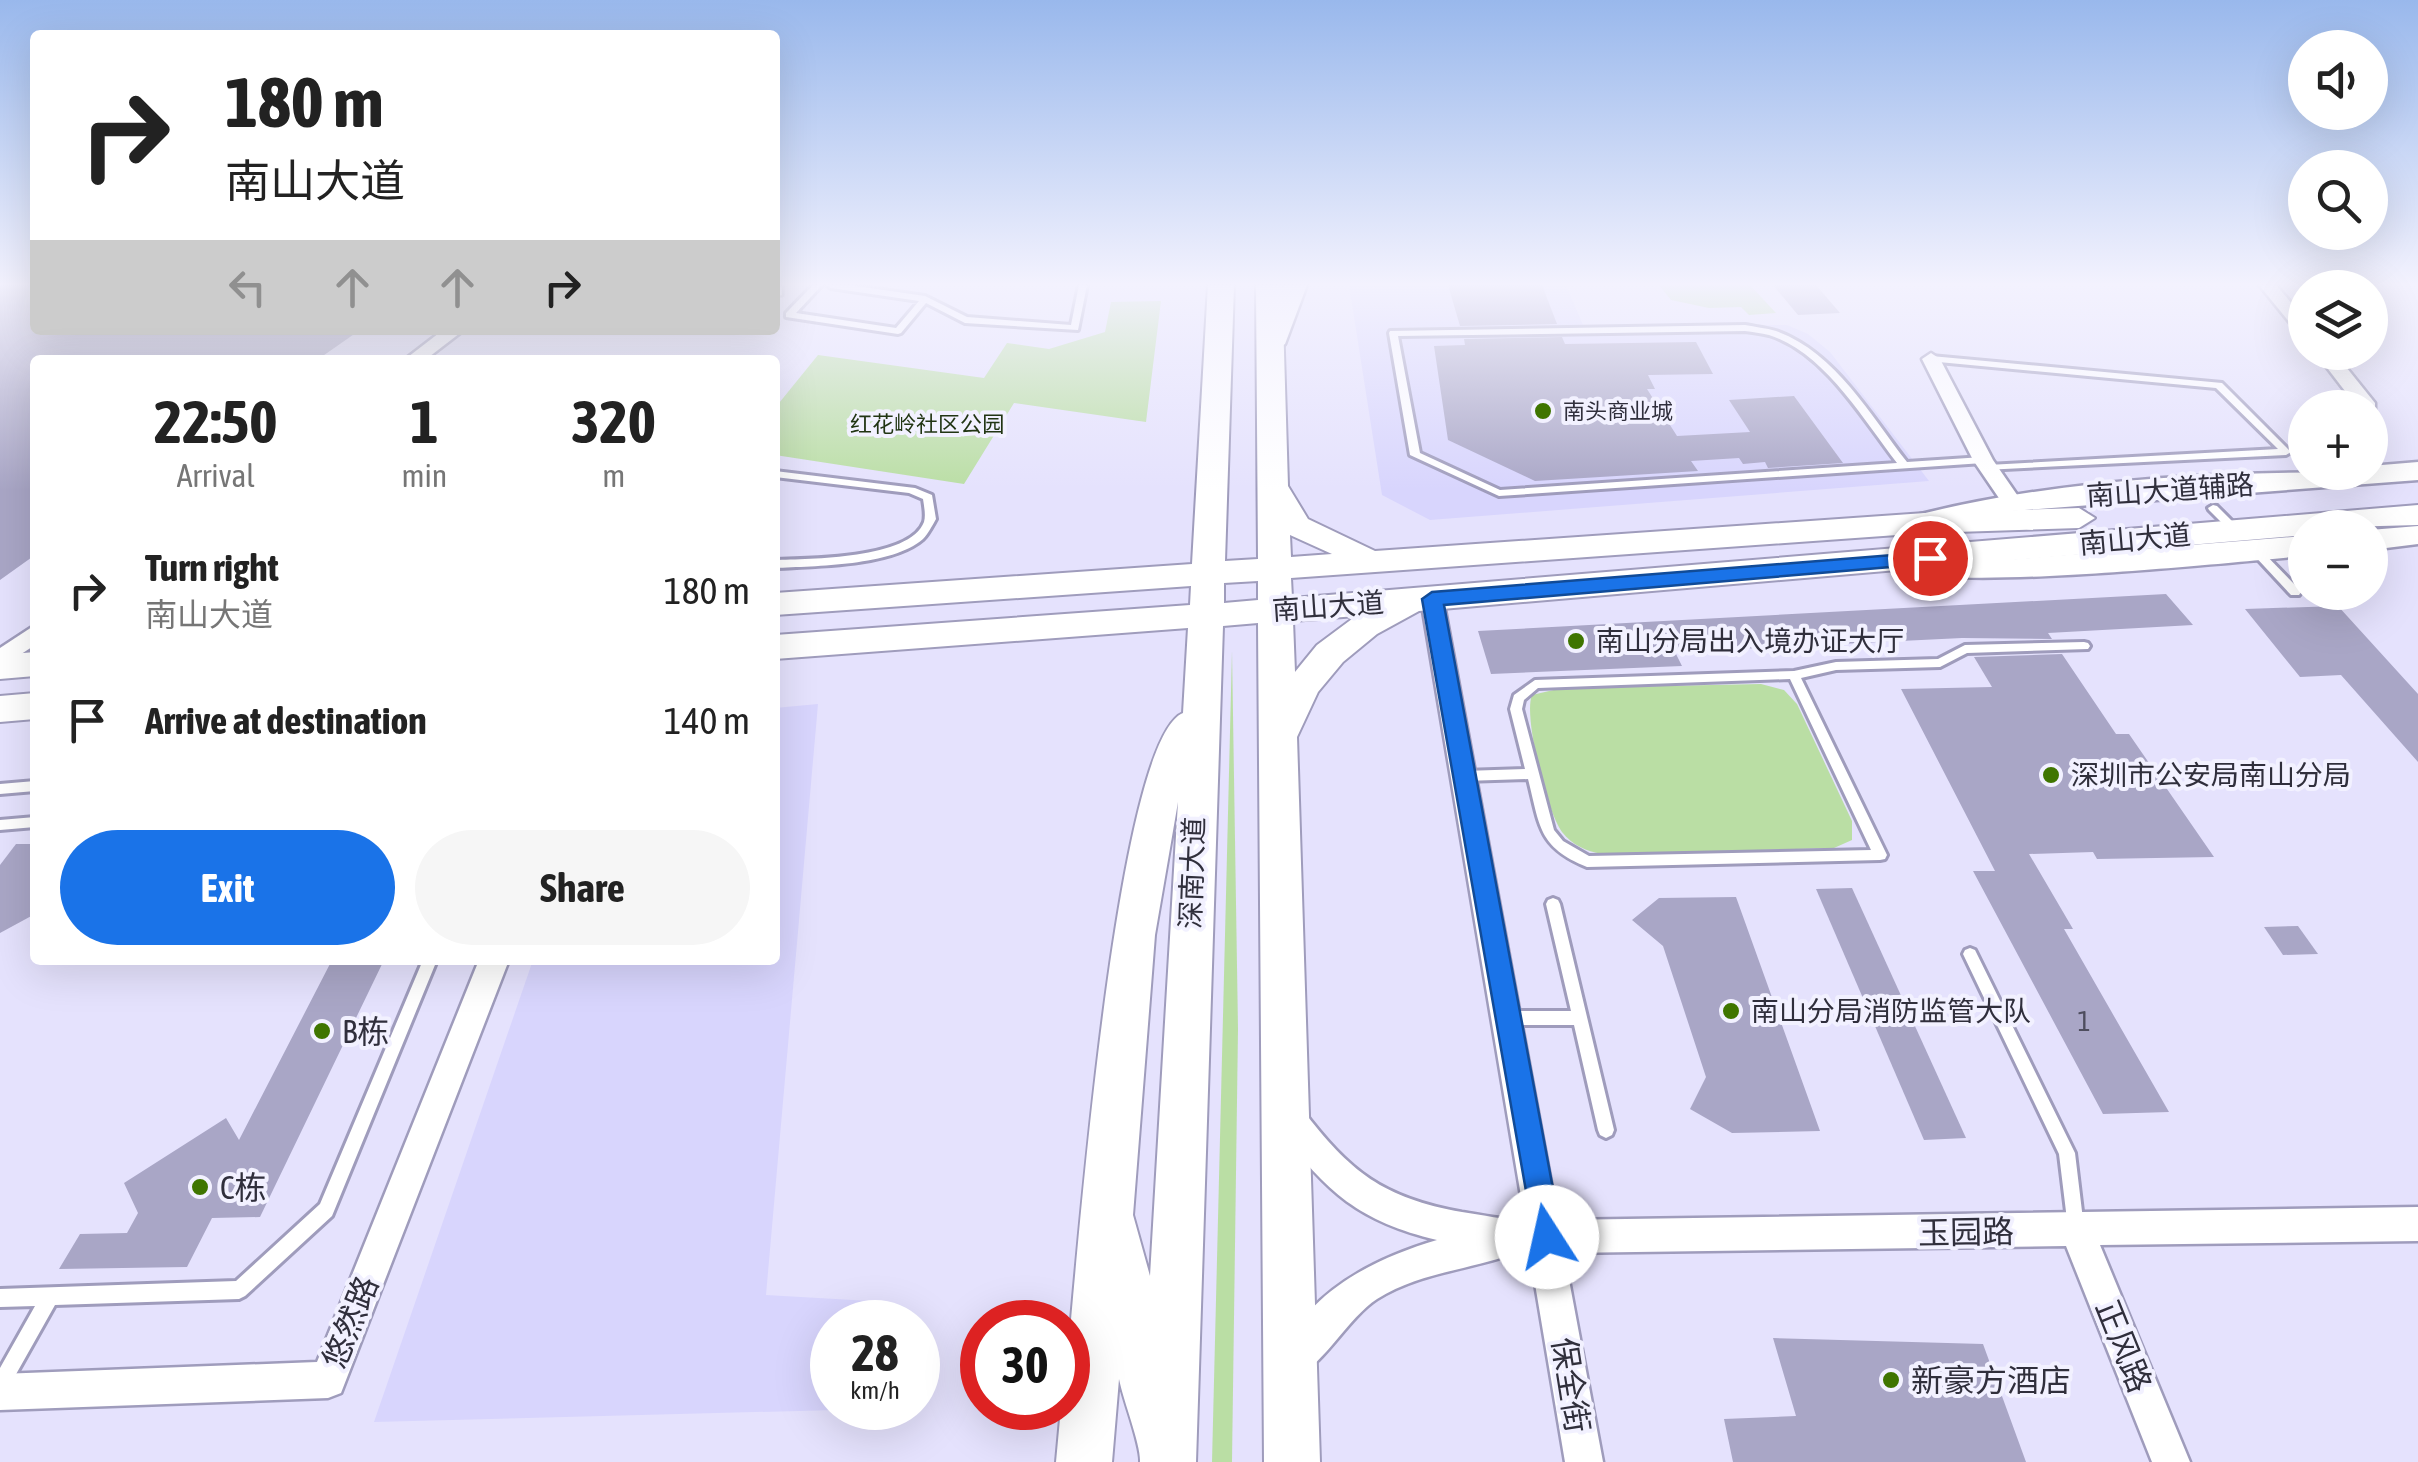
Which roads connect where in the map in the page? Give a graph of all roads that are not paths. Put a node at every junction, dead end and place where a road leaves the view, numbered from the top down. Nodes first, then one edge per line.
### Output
1 (1218, 353) edge
2 (1272, 353) edge
3 (1397, 353) edge
4 (1810, 353) edge
5 (1931, 358) joint
6 (2338, 370) edge
7 (2354, 390) edge
8 (1986, 464) junction
9 (1904, 465) junction
10 (2418, 471) edge
11 (780, 475) edge
12 (1275, 490) junction
13 (2418, 492) edge
14 (2012, 502) junction
15 (2418, 515) edge
16 (1925, 523) junction
17 (2235, 530) junction
18 (2418, 535) edge
19 (2388, 538) edge
20 (2288, 542) edge
21 (1407, 560) junction
22 (780, 564) edge
23 (1277, 566) junction
24 (1208, 570) junction
25 (2288, 586) edge
26 (1432, 599) junction
27 (780, 604) edge
28 (1278, 610) junction
29 (1208, 614) junction
30 (30, 636) edge
31 (780, 646) edge
32 (2084, 646) dead end
33 (0, 663) edge
34 (30, 664) edge
35 (1794, 675) junction
36 (1201, 700) junction
37 (30, 706) edge
38 (0, 709) edge
39 (1280, 754) junction
40 (1532, 774) junction
41 (1464, 776) junction
42 (30, 786) edge
43 (0, 789) edge
44 (30, 822) edge
45 (0, 825) edge
46 (1553, 904) dead end
47 (1970, 954) dead end
48 (428, 965) edge
49 (492, 965) edge
50 (1508, 1018) junction
51 (1580, 1018) junction
52 (1286, 1111) junction
53 (1606, 1130) dead end
54 (1106, 1191) junction
55 (2418, 1224) edge
56 (2076, 1230) junction
57 (1530, 1237) junction
58 (50, 1296) junction
59 (0, 1298) edge
60 (1292, 1366) junction
61 (0, 1389) edge
62 (1084, 1462) edge
63 (1166, 1462) edge
64 (1292, 1462) edge
65 (1310, 1462) edge
66 (1584, 1462) edge
67 (2171, 1462) edge

1 - 24 main road, 深南大道
2 - 12 main road
3 - 9 lane
4 - 9 lane
5 - 8 street
5 - 8 lane
6 - 7 street
8 - 9 lane
8 - 14 street
10 - 14 street, 南山大道辅路
11 - 22 lane
12 - 21 main road
12 - 23 main road
13 - 17 main road, 南山大道
14 - 16 street, 南山大道辅路
15 - 17 main road, 南山大道
16 - 17 main road, 南山大道
16 - 21 main road, 南山大道
17 - 20 street
17 - 25 lane
17 - 26 main road, 南山大道
18 - 19 street
21 - 23 main road, 南山大道
23 - 24 main road, 南山大道
23 - 28 main road
24 - 27 main road, 南山大道
24 - 29 main road, 深南大道
26 - 28 main road, 南山大道
26 - 39 main road
26 - 41 street, 保全街
28 - 29 main road, 南山大道
28 - 39 main road
29 - 31 main road, 南山大道
29 - 36 main road, 深南大道
30 - 33 street
32 - 35 lane
33 - 34 main road
35 - 40 lane
35 - 40 lane
36 - 54 main road
36 - 63 main road, 深南大道
37 - 38 main road
39 - 52 main road
40 - 41 lane
41 - 50 street, 保全街
42 - 43 lane
44 - 45 lane
46 - 51 lane
47 - 56 lane
48 - 58 lane
49 - 61 street, 悠然路
50 - 51 lane
50 - 57 street, 保全街
51 - 53 lane
52 - 57 street
52 - 60 main road
54 - 62 main road
54 - 63 main road
55 - 56 street, 玉园路
56 - 57 street, 玉园路
56 - 67 street, 正风路
57 - 60 street
57 - 66 street, 保全街
58 - 59 lane
58 - 61 lane
60 - 64 main road
60 - 65 main road

